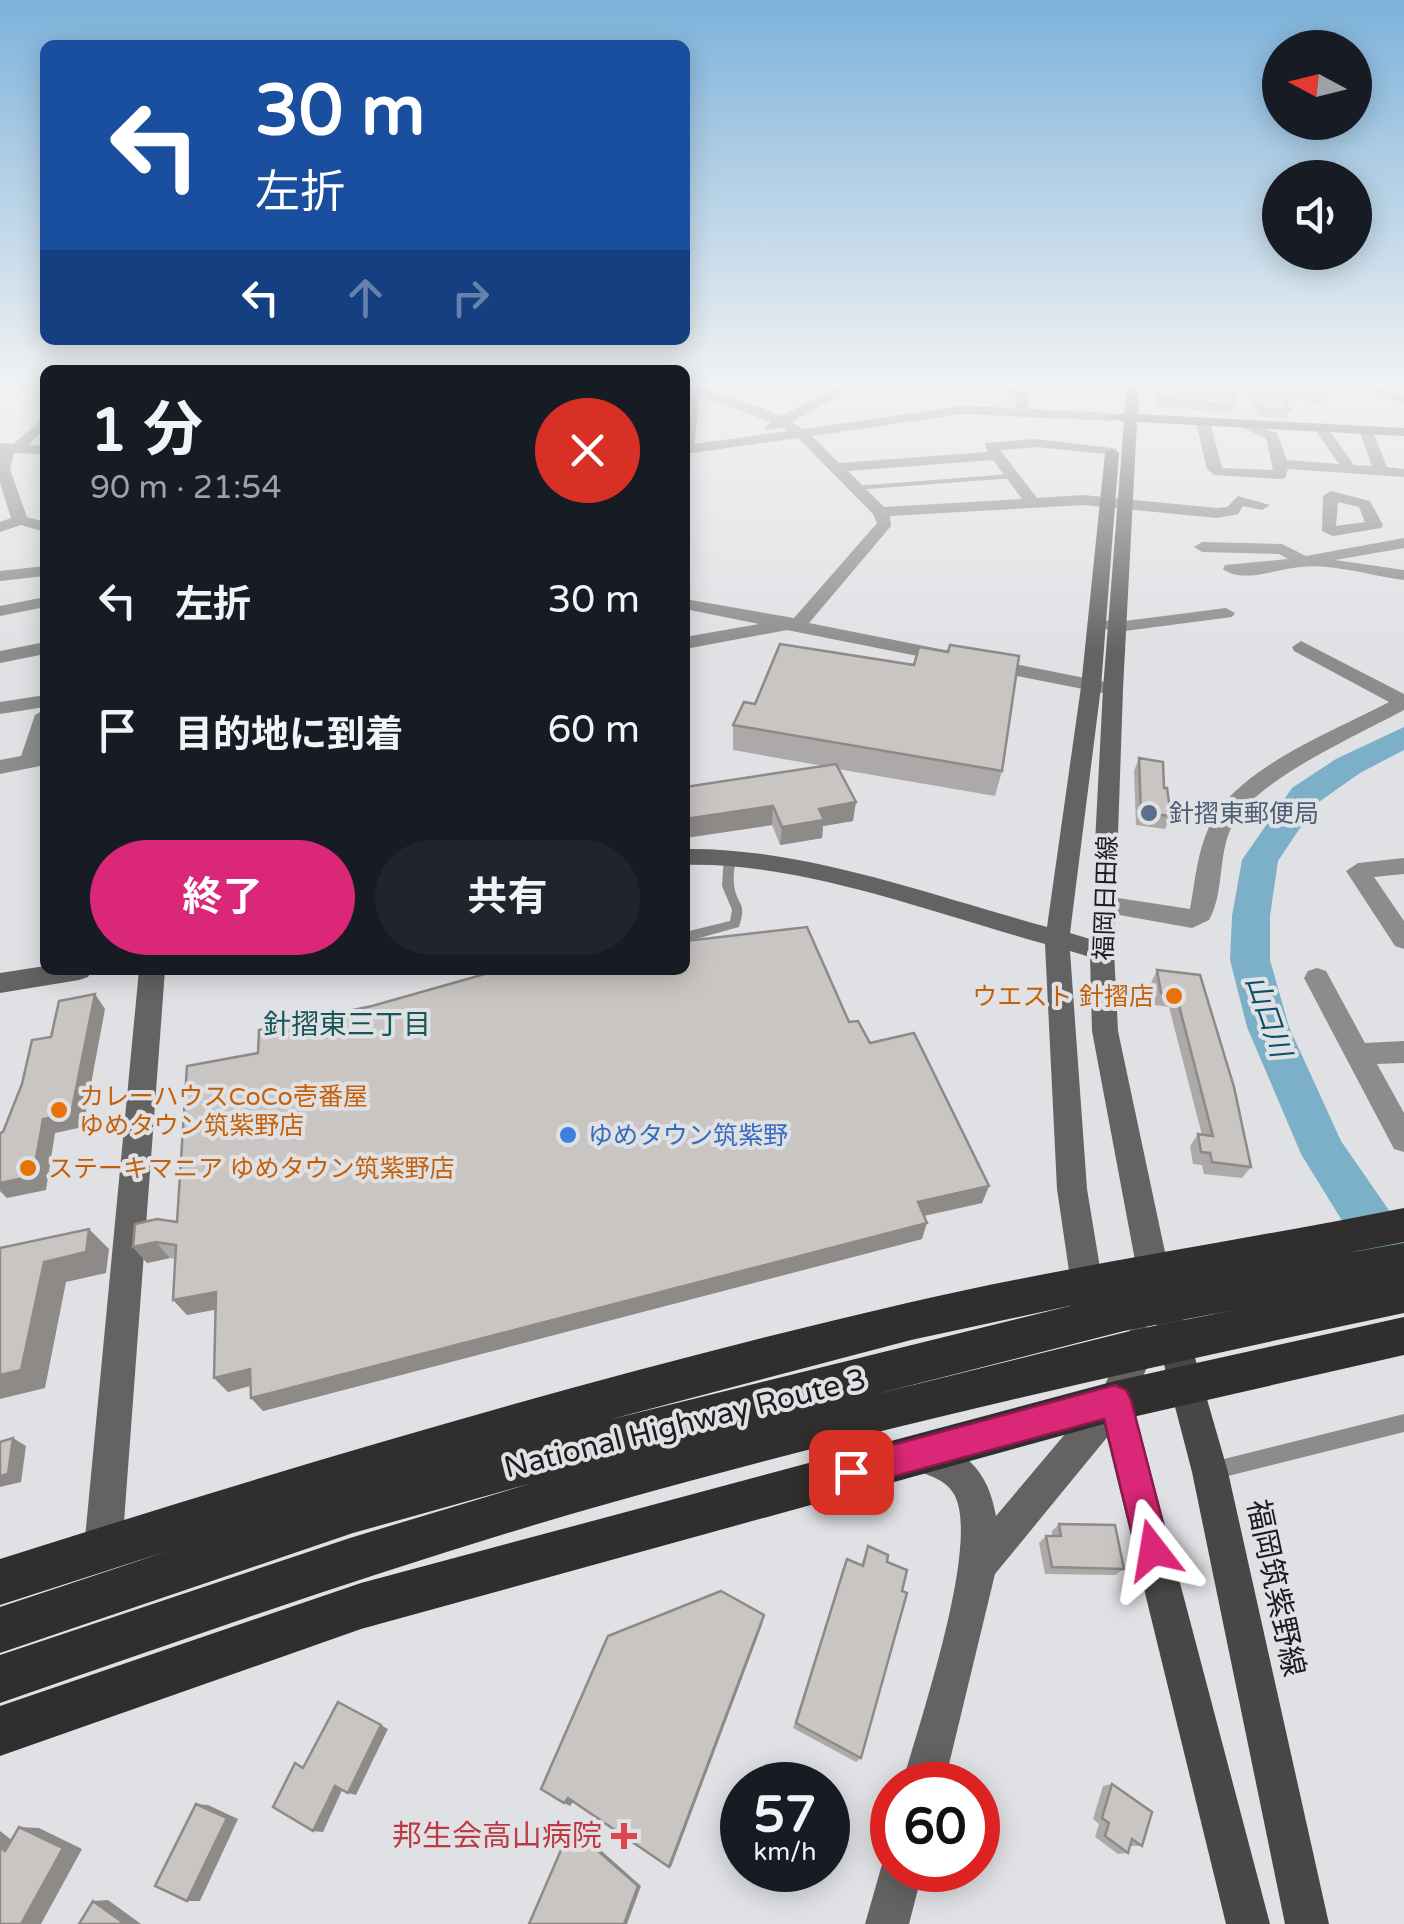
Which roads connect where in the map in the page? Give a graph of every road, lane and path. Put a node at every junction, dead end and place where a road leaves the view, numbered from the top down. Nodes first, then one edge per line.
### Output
1 (4, 473) edge
2 (839, 473) edge
3 (1009, 473) edge
4 (1114, 473) edge
5 (1118, 473) edge
6 (1236, 473) edge
7 (1280, 473) edge
8 (1376, 473) edge
9 (1012, 476) junction
10 (855, 488) junction
11 (1360, 501) dead end
12 (1032, 502) junction
13 (1116, 503) junction
14 (1262, 505) dead end
15 (880, 512) junction
16 (20, 520) junction
17 (40, 525) edge
18 (0, 527) edge
19 (1404, 543) edge
20 (1202, 548) dead end
21 (1304, 561) junction
22 (1231, 569) dead end
23 (40, 571) edge
24 (1404, 575) edge
25 (0, 576) edge
26 (40, 603) edge
27 (690, 605) edge
28 (0, 611) edge
29 (1226, 613) dead end
30 (787, 624) junction
31 (1096, 624) junction
32 (1117, 627) junction
33 (690, 642) edge
34 (1301, 647) dead end
35 (40, 649) edge
36 (0, 657) edge
37 (1102, 688) junction
38 (40, 702) edge
39 (0, 708) edge
40 (38, 760) edge
41 (0, 768) edge
42 (690, 856) edge
43 (730, 856) junction
44 (1404, 866) edge
45 (1105, 905) junction
46 (690, 936) edge
47 (1057, 939) junction
48 (1404, 940) edge
49 (1102, 951) junction
50 (49, 975) edge
51 (152, 975) edge
52 (1316, 978) dead end
53 (0, 983) edge
54 (1404, 1052) edge
55 (1358, 1054) junction
56 (1404, 1140) edge
57 (1404, 1225) edge
58 (1404, 1260) edge
59 (1154, 1272) junction
60 (1086, 1284) junction
61 (1404, 1294) edge
62 (1397, 1338) edge
63 (1188, 1384) junction
64 (884, 1393) junction
65 (1115, 1400) junction
66 (1404, 1424) edge
67 (913, 1454) junction
68 (1210, 1472) junction
69 (103, 1549) junction
70 (979, 1565) junction
71 (0, 1582) edge
72 (0, 1630) edge
73 (0, 1679) edge
74 (0, 1731) edge
75 (928, 1762) edge
76 (895, 1892) edge
77 (887, 1924) edge
78 (1248, 1924) edge
79 (1307, 1924) edge

1 - 16 street
2 - 10 street
3 - 9 street
4 - 13 main road, 福岡日田線
5 - 13 main road, 福岡日田線
6 - 7 street
8 - 11 street
9 - 10 lane
9 - 12 street
10 - 15 street
12 - 13 street
12 - 15 street
13 - 14 street
13 - 31 main road, 福岡日田線
13 - 32 main road, 福岡日田線
15 - 30 street
16 - 17 street
16 - 18 street
19 - 21 street
20 - 21 street
21 - 22 street
21 - 24 street
23 - 25 street
26 - 28 street
27 - 30 street
29 - 32 street
30 - 33 street
30 - 37 street
31 - 32 street
31 - 37 main road, 福岡日田線
32 - 37 main road, 福岡日田線
34 - 45 street
35 - 36 street
37 - 45 main road, 福岡日田線
37 - 47 main road, 福岡日田線
38 - 39 street
40 - 41 street
42 - 43 main road
43 - 46 lane
43 - 47 main road
44 - 48 street
45 - 49 main road, 福岡日田線
47 - 49 main road
47 - 60 main road, 福岡日田線
49 - 59 main road, 福岡日田線
50 - 53 main road
51 - 69 main road
52 - 55 street
54 - 55 street
55 - 56 street
57 - 59 highway
58 - 64 highway, National Highway Route 3
59 - 60 highway
59 - 63 main road, 福岡筑紫野線
59 - 65 main road, 福岡日田線
60 - 65 main road, 福岡日田線
60 - 69 highway
61 - 64 highway, National Highway Route 3
62 - 63 highway
63 - 65 highway
63 - 68 main road, 福岡筑紫野線
64 - 72 highway, National Highway Route 3
64 - 73 highway, National Highway Route 3
65 - 67 highway
65 - 70 main road, 福岡日田線
65 - 78 main road
66 - 68 lane
67 - 70 main road
67 - 74 highway
68 - 79 main road, 福岡筑紫野線
69 - 71 highway
70 - 75 main road, 福岡日田線
76 - 77 main road

